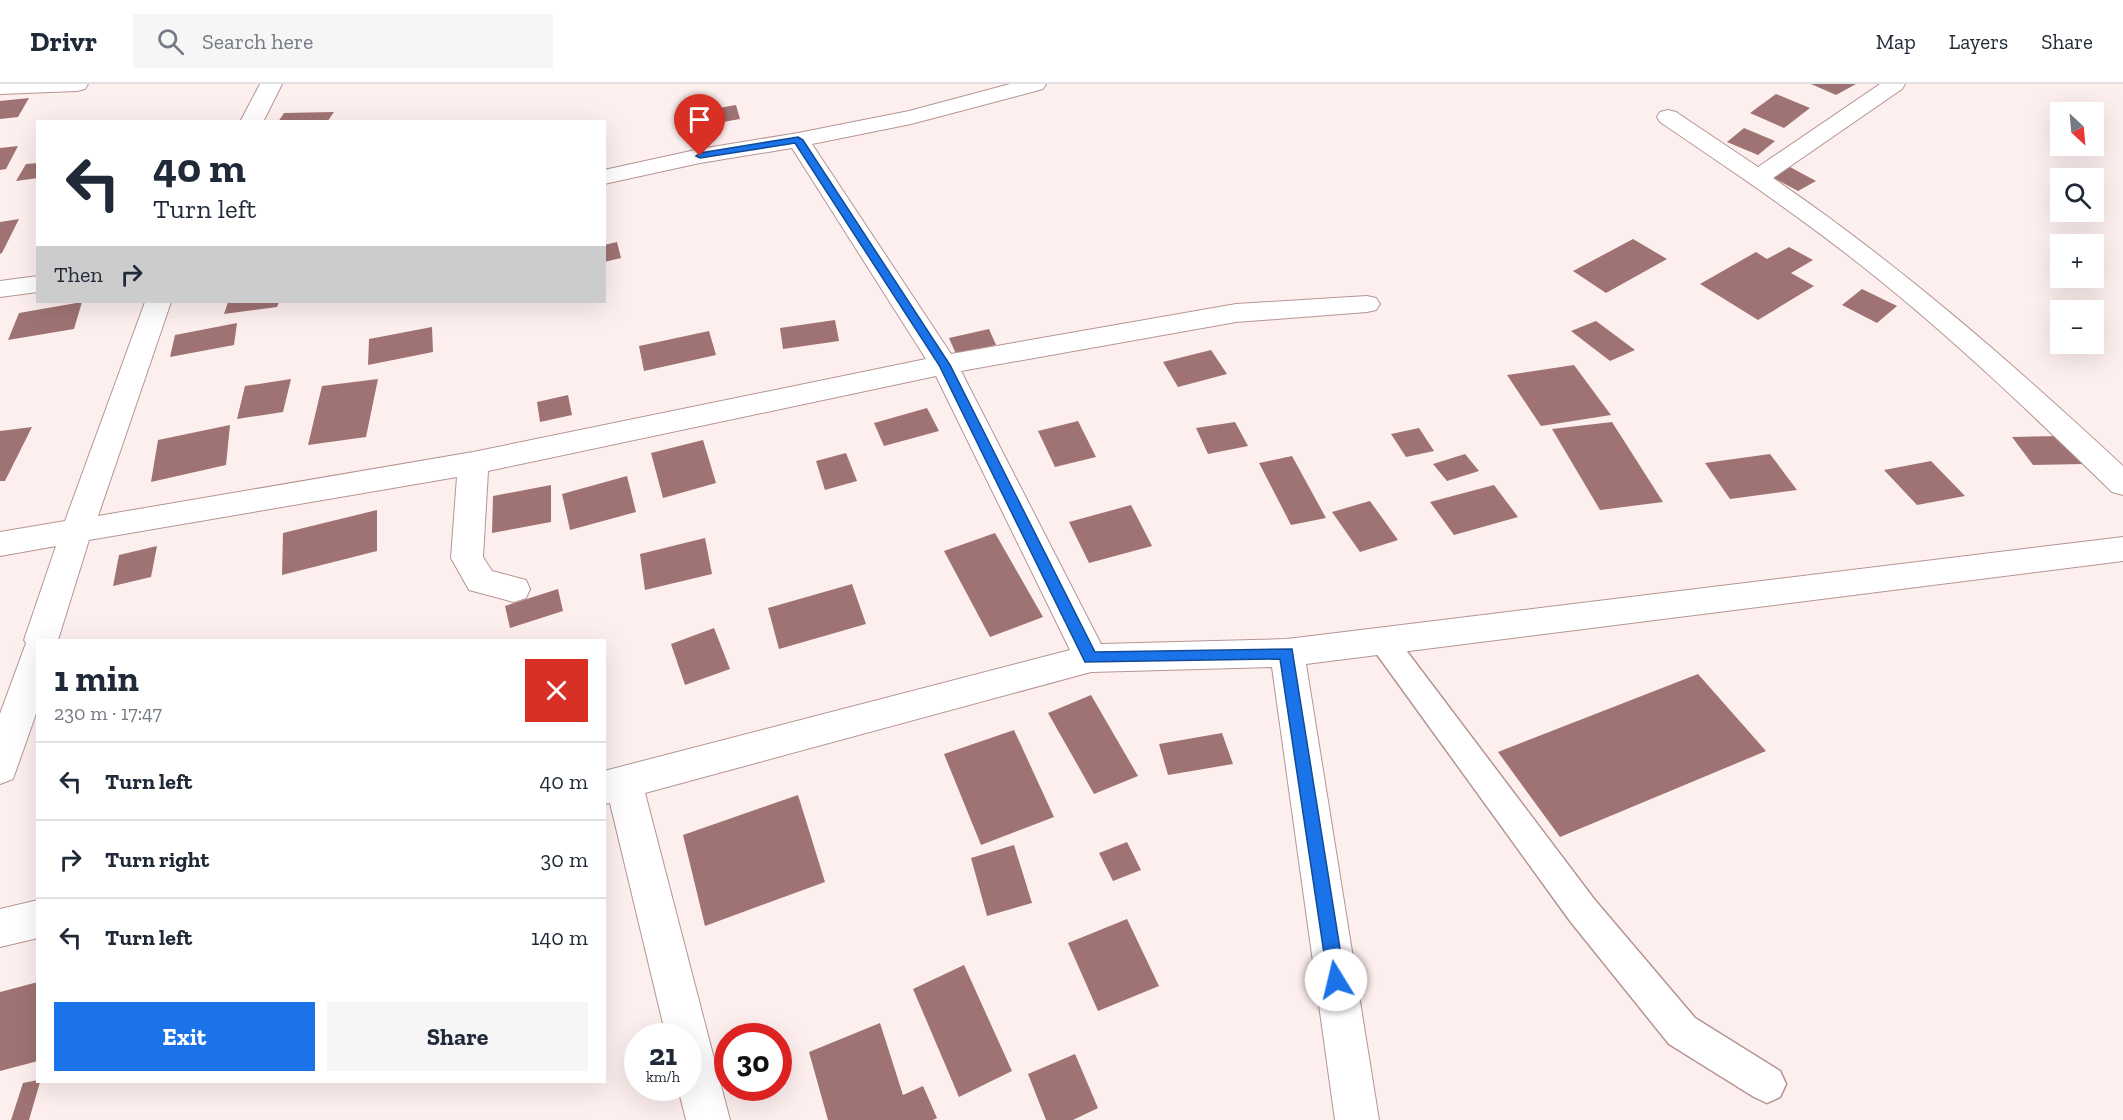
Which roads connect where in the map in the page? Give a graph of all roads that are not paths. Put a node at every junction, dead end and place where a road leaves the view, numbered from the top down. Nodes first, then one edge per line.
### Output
1 (77, 84) edge
2 (271, 84) edge
3 (1035, 84) edge
4 (1894, 84) edge
5 (0, 87) edge
6 (1668, 117) dead end
7 (252, 120) edge
8 (798, 140) junction
9 (606, 177) edge
10 (1758, 178) junction
11 (36, 284) edge
12 (0, 289) edge
13 (158, 303) edge
14 (1368, 304) dead end
15 (944, 365) junction
16 (473, 463) junction
17 (2123, 484) edge
18 (77, 530) junction
19 (0, 544) edge
20 (2123, 549) edge
21 (514, 589) dead end
22 (42, 639) edge
23 (1383, 641) junction
24 (1287, 653) junction
25 (1090, 658) junction
26 (36, 659) edge
27 (0, 768) edge
28 (614, 786) edge
29 (36, 919) edge
30 (0, 928) edge
31 (683, 1023) edge
32 (1767, 1084) dead end
33 (702, 1097) edge
34 (708, 1120) edge
35 (1357, 1120) edge

1 - 5 street
2 - 7 street
3 - 8 street
4 - 10 street
6 - 10 street
8 - 9 street
8 - 15 street
10 - 17 street
11 - 12 street
13 - 18 street
14 - 15 street
15 - 16 street
15 - 25 street
16 - 18 street
16 - 21 street
18 - 19 street
18 - 22 street
20 - 23 street
23 - 24 street
23 - 32 lane
24 - 25 street
24 - 35 street
25 - 28 street
26 - 27 street
28 - 31 street
29 - 30 street
33 - 34 street

